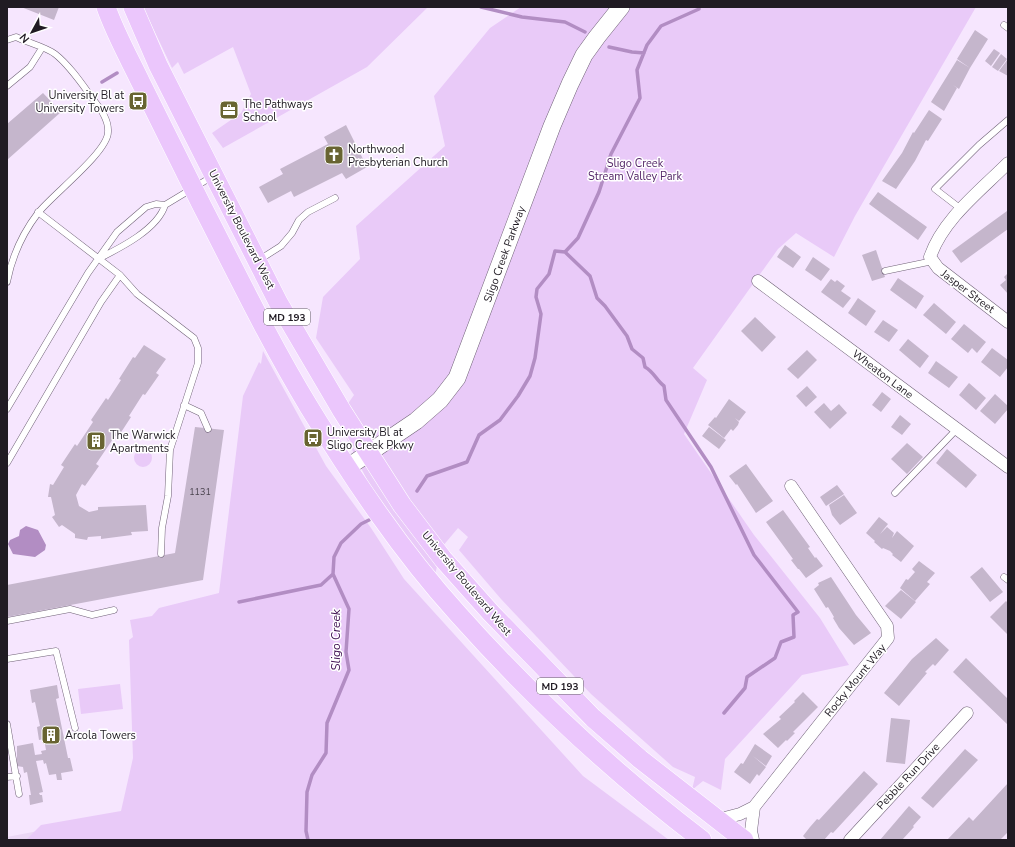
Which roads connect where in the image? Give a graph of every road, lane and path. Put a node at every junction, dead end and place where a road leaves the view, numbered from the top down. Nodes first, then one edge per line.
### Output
1 (106, 7) edge
2 (133, 7) edge
3 (621, 7) edge
4 (7, 40) edge
5 (42, 48) junction
6 (7, 86) edge
7 (1008, 120) edge
8 (1008, 163) edge
9 (215, 175) junction
10 (194, 189) junction
11 (335, 198) dead end
12 (165, 205) junction
13 (961, 209) junction
14 (38, 212) junction
15 (99, 258) junction
16 (932, 259) junction
17 (258, 261) junction
18 (885, 271) dead end
19 (120, 275) junction
20 (758, 281) dead end
21 (7, 282) edge
22 (1008, 322) edge
23 (184, 406) junction
24 (7, 409) edge
25 (208, 429) dead end
26 (957, 429) junction
27 (368, 453) junction
28 (7, 463) edge
29 (348, 467) junction
30 (1008, 467) edge
31 (791, 486) dead end
32 (895, 493) dead end
33 (161, 554) dead end
34 (114, 610) dead end
35 (7, 621) edge
36 (7, 659) edge
37 (967, 712) dead end
38 (7, 724) edge
39 (75, 728) dead end
40 (9, 745) edge
41 (17, 776) junction
42 (7, 777) edge
43 (19, 794) dead end
44 (754, 806) junction
45 (717, 820) junction
46 (702, 840) edge
47 (744, 840) edge
48 (753, 840) edge
49 (850, 840) edge

1 - 10 main road, MD 193
2 - 9 main road, University Boulevard West / MD 193
3 - 27 street, Sligo Creek Parkway
4 - 5 lane
5 - 6 lane
5 - 14 lane
7 - 13 lane
8 - 13 street
9 - 10 lane
9 - 17 main road, University Boulevard West / MD 193
10 - 12 lane
10 - 29 main road, MD 193
11 - 17 lane
12 - 15 lane
12 - 15 lane
13 - 16 street
14 - 15 lane
14 - 21 lane
15 - 19 lane
15 - 24 lane
16 - 18 lane
16 - 22 street, Jasper Street
17 - 27 main road, University Boulevard West / MD 193
19 - 23 lane
19 - 28 lane
20 - 26 street, Wheaton Lane
23 - 25 lane
23 - 33 lane
26 - 30 street, Wheaton Lane
26 - 32 lane
27 - 29 street, Sligo Creek Parkway
27 - 45 main road, University Boulevard West / MD 193
29 - 46 main road, MD 193
31 - 44 street, Rocky Mount Way
34 - 35 lane
36 - 39 lane
37 - 49 street, Pebble Run Drive
38 - 40 lane
40 - 41 lane
41 - 42 lane
41 - 43 lane
44 - 45 street, Rocky Mount Way
44 - 48 street
45 - 47 main road, University Boulevard West / MD 193

